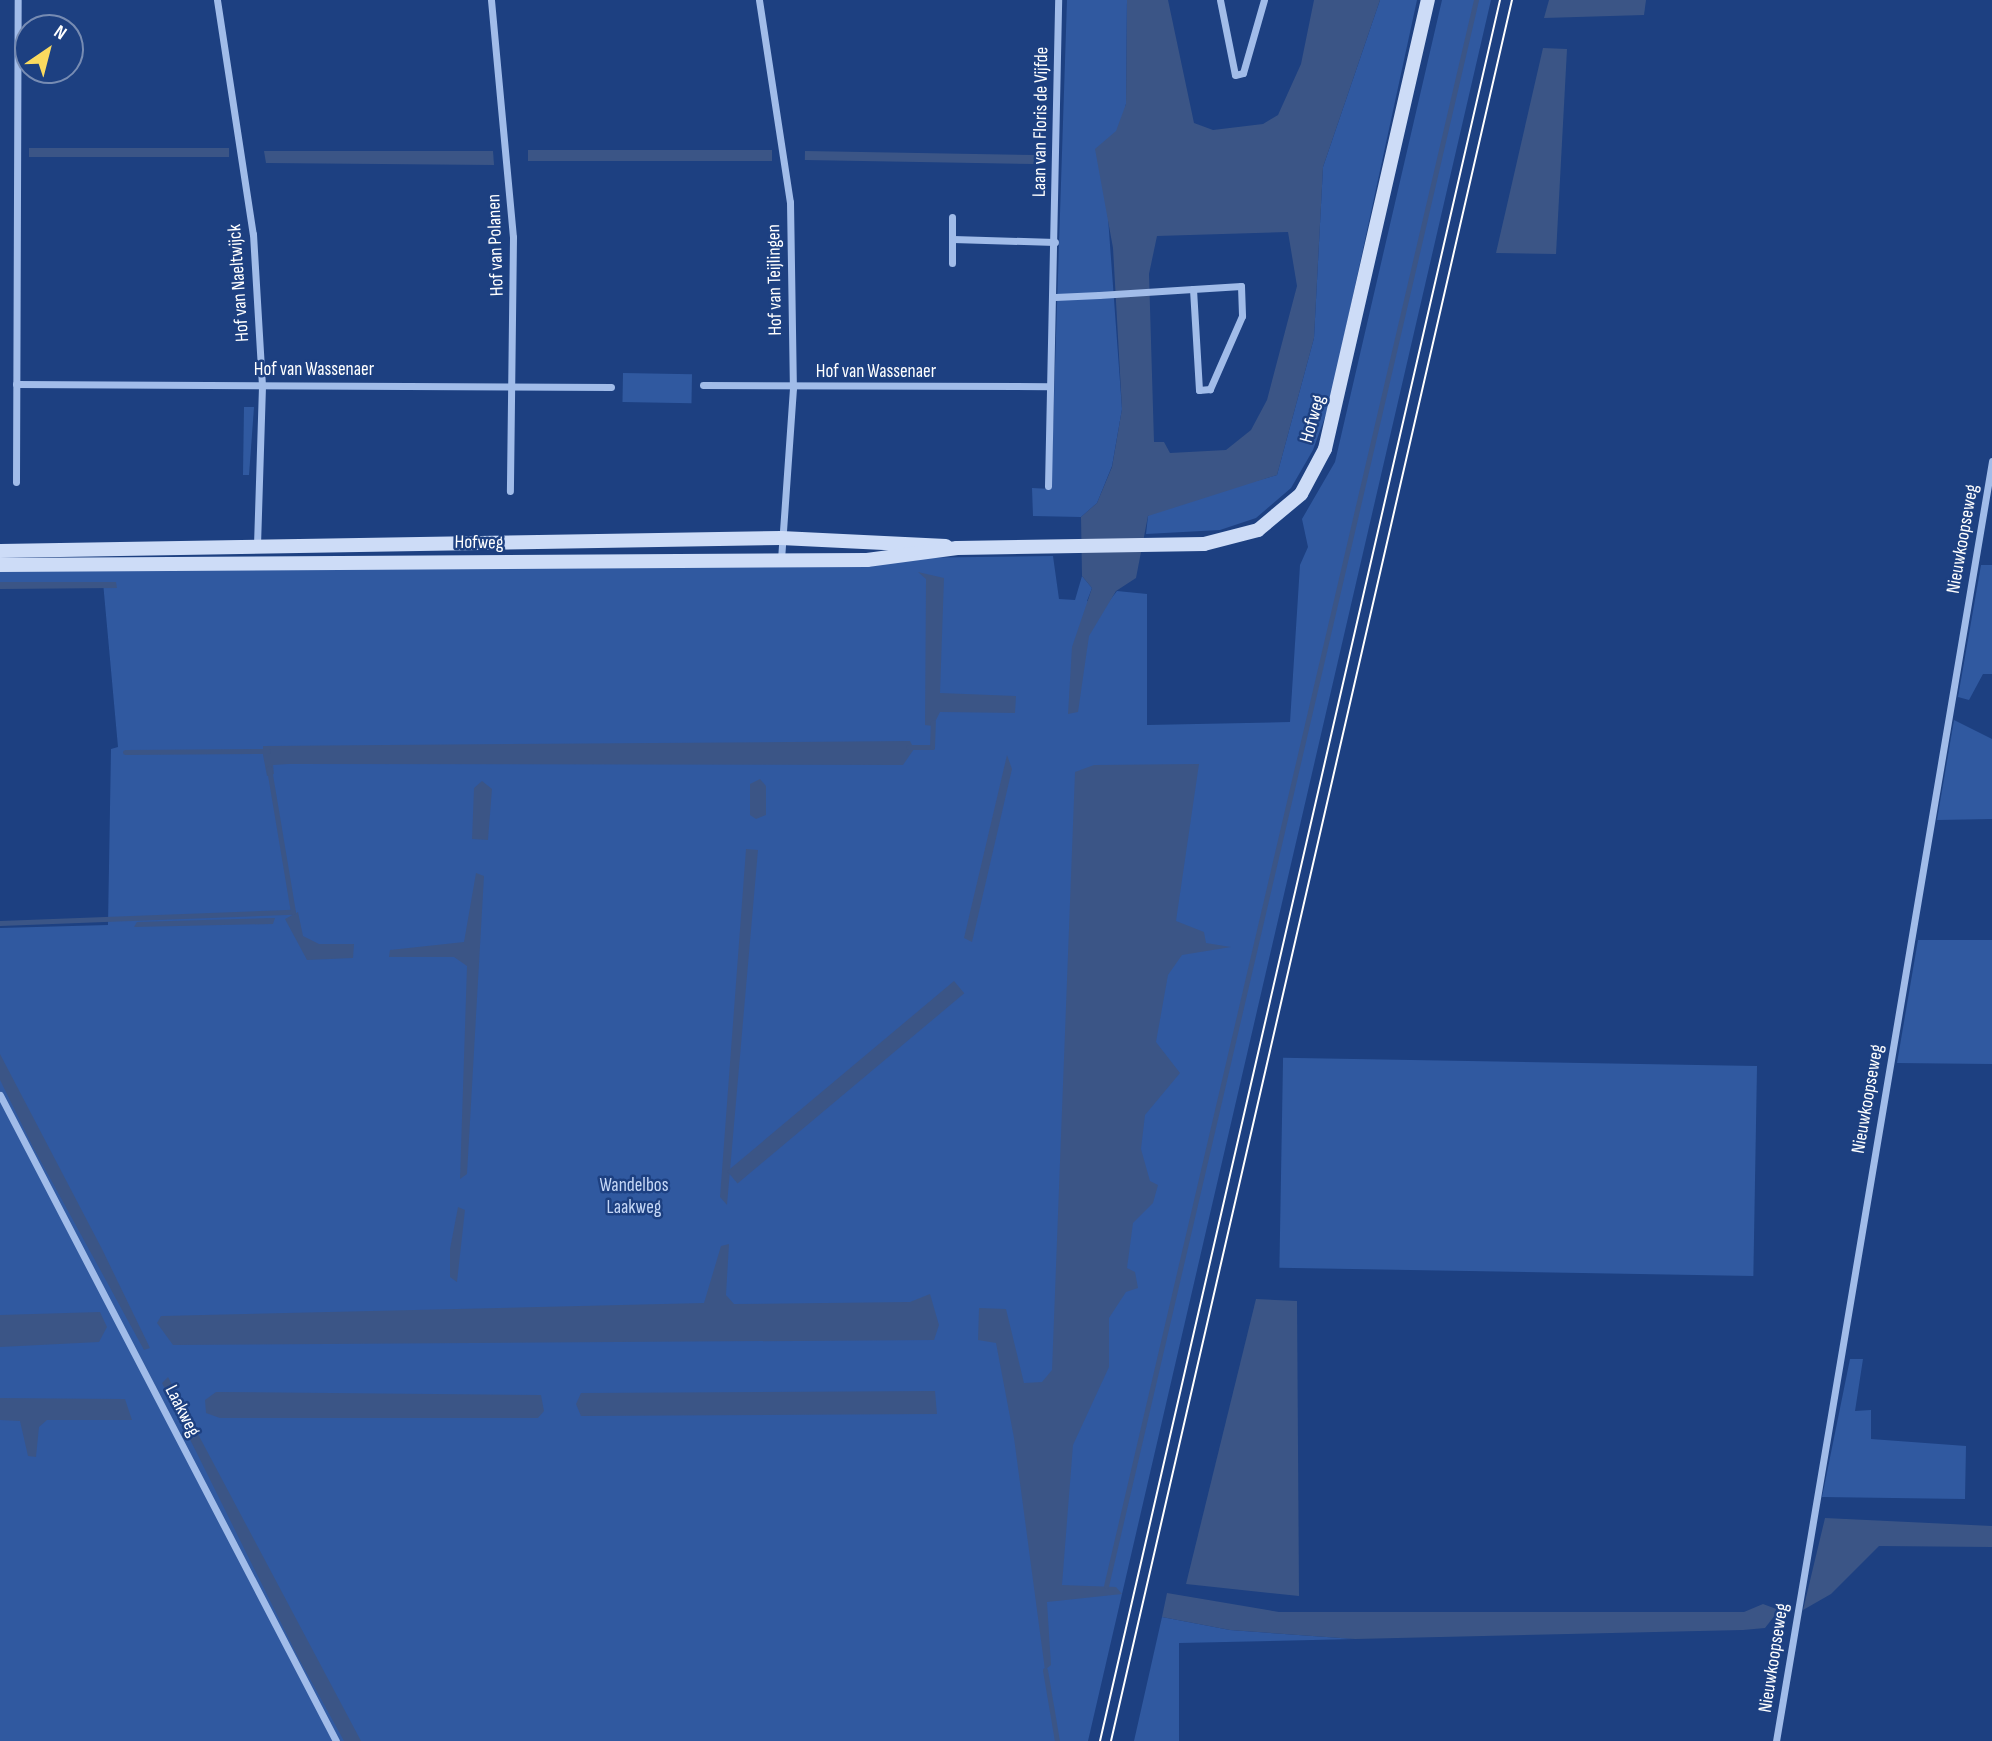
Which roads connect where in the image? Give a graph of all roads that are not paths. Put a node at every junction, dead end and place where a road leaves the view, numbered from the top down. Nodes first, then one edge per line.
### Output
1 (18, 0) edge
2 (218, 0) edge
3 (491, 0) edge
4 (760, 0) edge
5 (1067, 0) edge
6 (1220, 0) edge
7 (1264, 0) edge
8 (1428, 0) edge
9 (1058, 1) edge
10 (952, 217) dead end
11 (953, 239) junction
12 (1055, 242) junction
13 (953, 263) dead end
14 (1194, 289) junction
15 (1055, 297) junction
16 (16, 384) junction
17 (703, 385) dead end
18 (262, 386) junction
19 (1049, 386) junction
20 (513, 387) junction
21 (611, 387) dead end
22 (793, 388) junction
23 (1992, 461) edge
24 (16, 482) dead end
25 (1048, 486) dead end
26 (510, 491) dead end
27 (781, 538) junction
28 (257, 544) junction
29 (957, 548) junction
30 (0, 551) edge
31 (781, 561) junction
32 (0, 565) edge
33 (256, 566) junction
34 (0, 1095) edge
35 (336, 1741) edge
36 (1776, 1741) edge

1 - 16 street
2 - 18 street, Hof van Naeltwijck
3 - 20 street, Hof van Polanen
4 - 22 street, Hof van Teijlingen
5 - 9 street, Laan van Floris de Vijfde
6 - 7 street
8 - 29 main road, Hofweg
9 - 12 street, Laan van Floris de Vijfde
10 - 11 street
11 - 12 street
11 - 13 street
12 - 15 street, Laan van Floris de Vijfde
14 - 14 street
14 - 15 street
15 - 19 street, Laan van Floris de Vijfde
16 - 18 street, Hof van Wassenaer
16 - 24 street
17 - 22 street, Hof van Wassenaer
18 - 20 street, Hof van Wassenaer
18 - 28 street, Hof van Naeltwijck
19 - 22 street, Hof van Wassenaer
19 - 25 street, Laan van Floris de Vijfde
20 - 21 street, Hof van Wassenaer
20 - 26 street, Hof van Polanen
22 - 27 street, Hof van Teijlingen
23 - 36 street, Nieuwkoopseweg
27 - 28 main road, Hofweg
27 - 29 main road, Hofweg
27 - 31 street, Hof van Teijlingen
28 - 30 main road, Hofweg
28 - 33 street, Hof van Naeltwijck
29 - 31 main road, Hofweg
31 - 33 main road, Hofweg
32 - 33 main road, Hofweg
34 - 35 street, Laakweg

